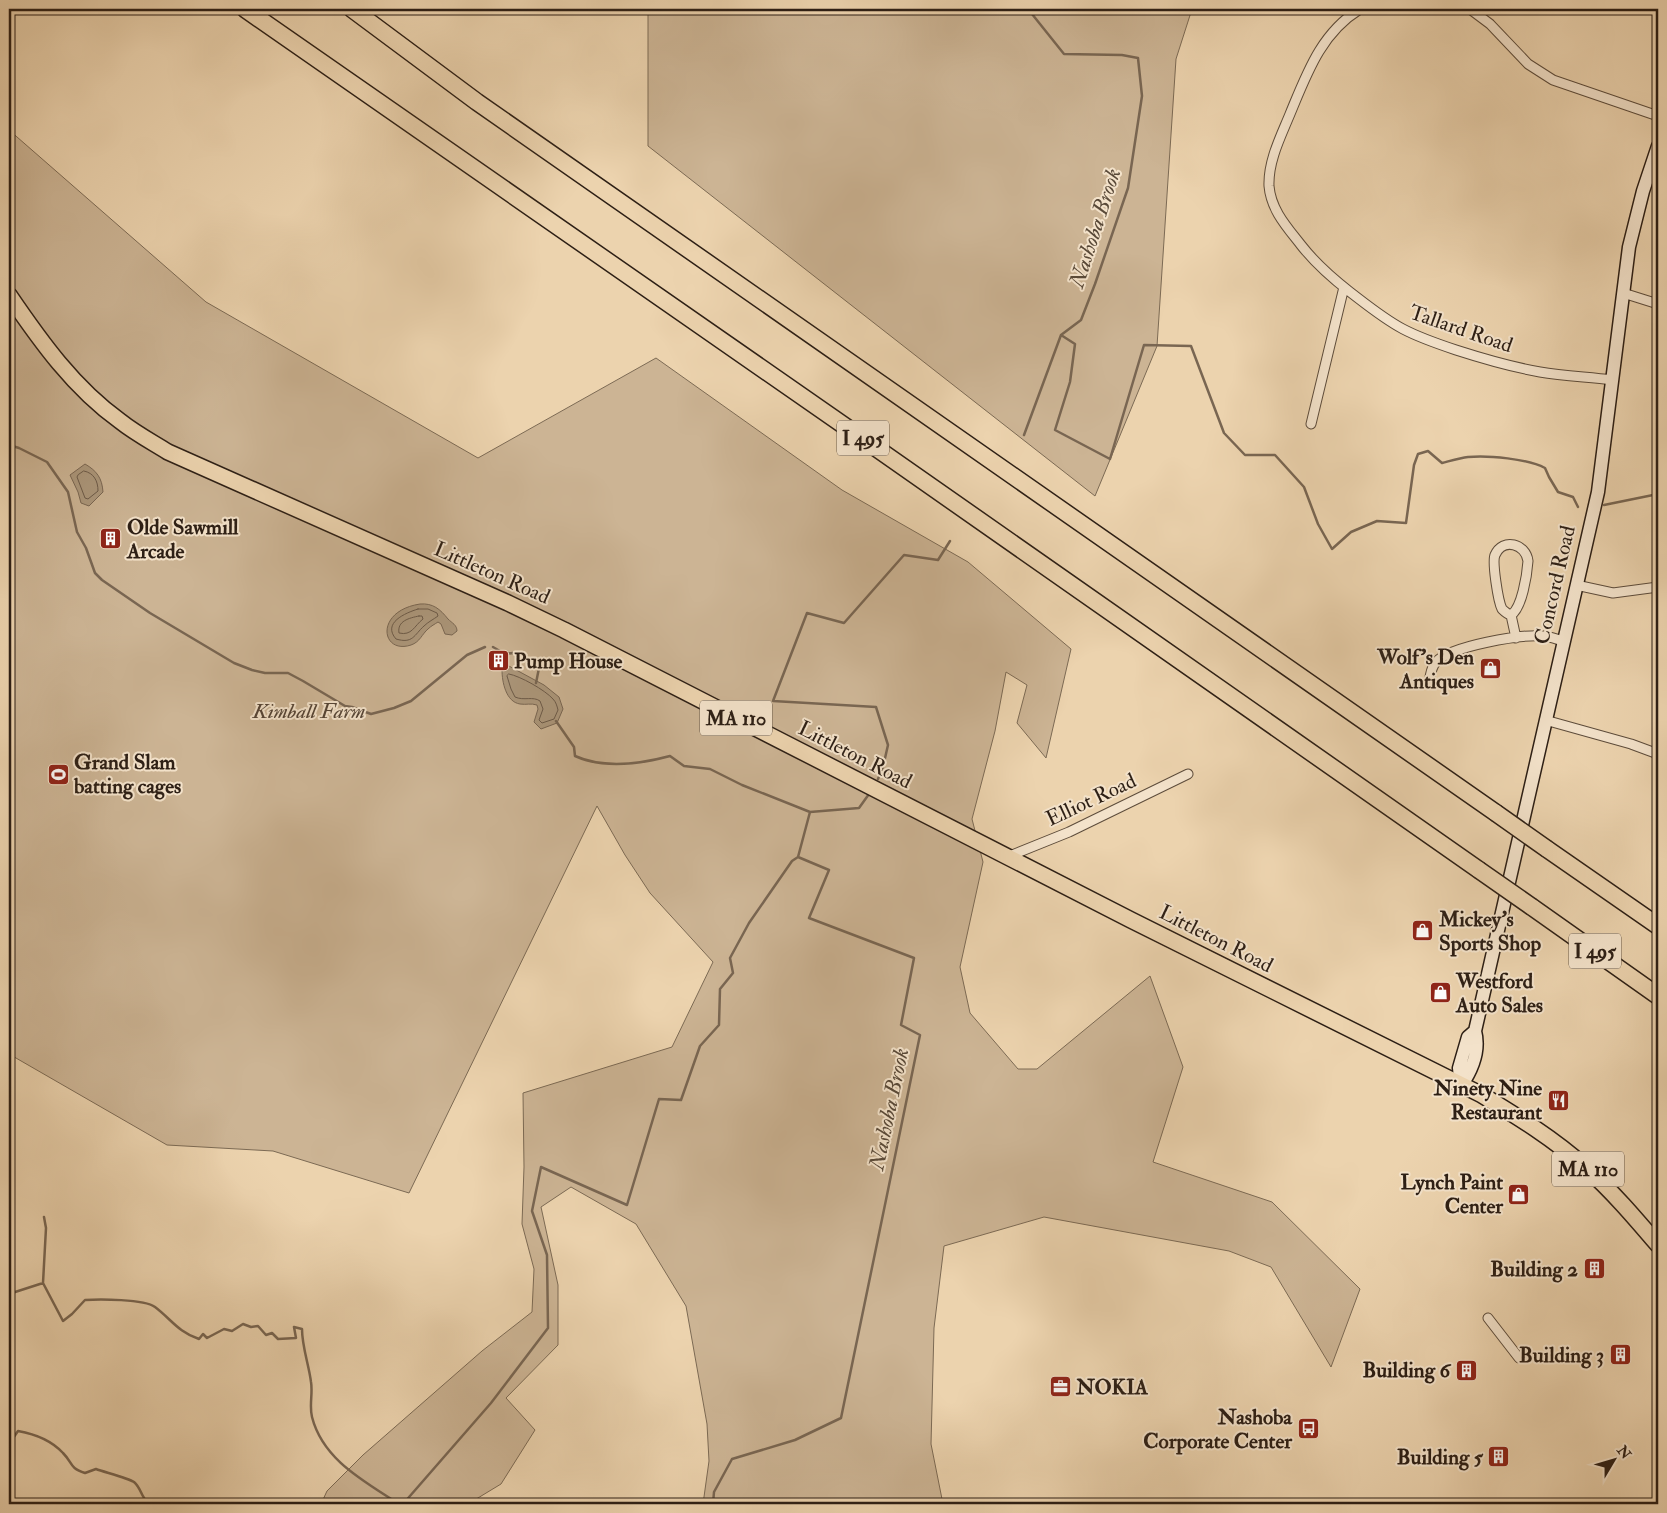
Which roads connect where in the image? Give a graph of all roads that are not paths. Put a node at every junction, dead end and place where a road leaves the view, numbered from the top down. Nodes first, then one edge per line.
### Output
1 (245, 9) edge
2 (352, 9) edge
3 (1360, 9) edge
4 (1470, 9) edge
5 (1658, 116) edge
6 (1658, 146) edge
7 (1344, 287) junction
8 (1623, 293) junction
9 (9, 296) edge
10 (1658, 304) edge
11 (1612, 380) junction
12 (1311, 424) dead end
13 (1576, 585) junction
14 (1658, 587) edge
15 (1511, 615) junction
16 (1516, 638) junction
17 (1563, 641) junction
18 (1430, 676) dead end
19 (1545, 720) junction
20 (1658, 754) edge
21 (1188, 774) dead end
22 (1007, 856) junction
23 (1658, 926) edge
24 (1658, 996) edge
25 (1461, 1086) junction
26 (1658, 1245) edge
27 (1488, 1318) dead end
28 (1519, 1358) dead end

1 - 24 highway, I 495, bridge
2 - 23 highway, I 495, bridge
3 - 7 street, Tallard Road
4 - 5 street
6 - 8 main road, Concord Road
7 - 11 street, Tallard Road
7 - 12 street
8 - 10 street
8 - 11 main road, Concord Road
9 - 22 main road, Littleton Road / MA 110
11 - 13 main road, Concord Road
13 - 14 street
13 - 17 main road, Concord Road
15 - 15 street
15 - 16 street
16 - 17 street
16 - 18 street
17 - 19 main road, Concord Road
19 - 20 street
19 - 25 main road, Concord Road
21 - 22 street, Elliot Road
22 - 25 main road, Littleton Road / MA 110
25 - 26 main road, Littleton Road / MA 110
27 - 28 street

